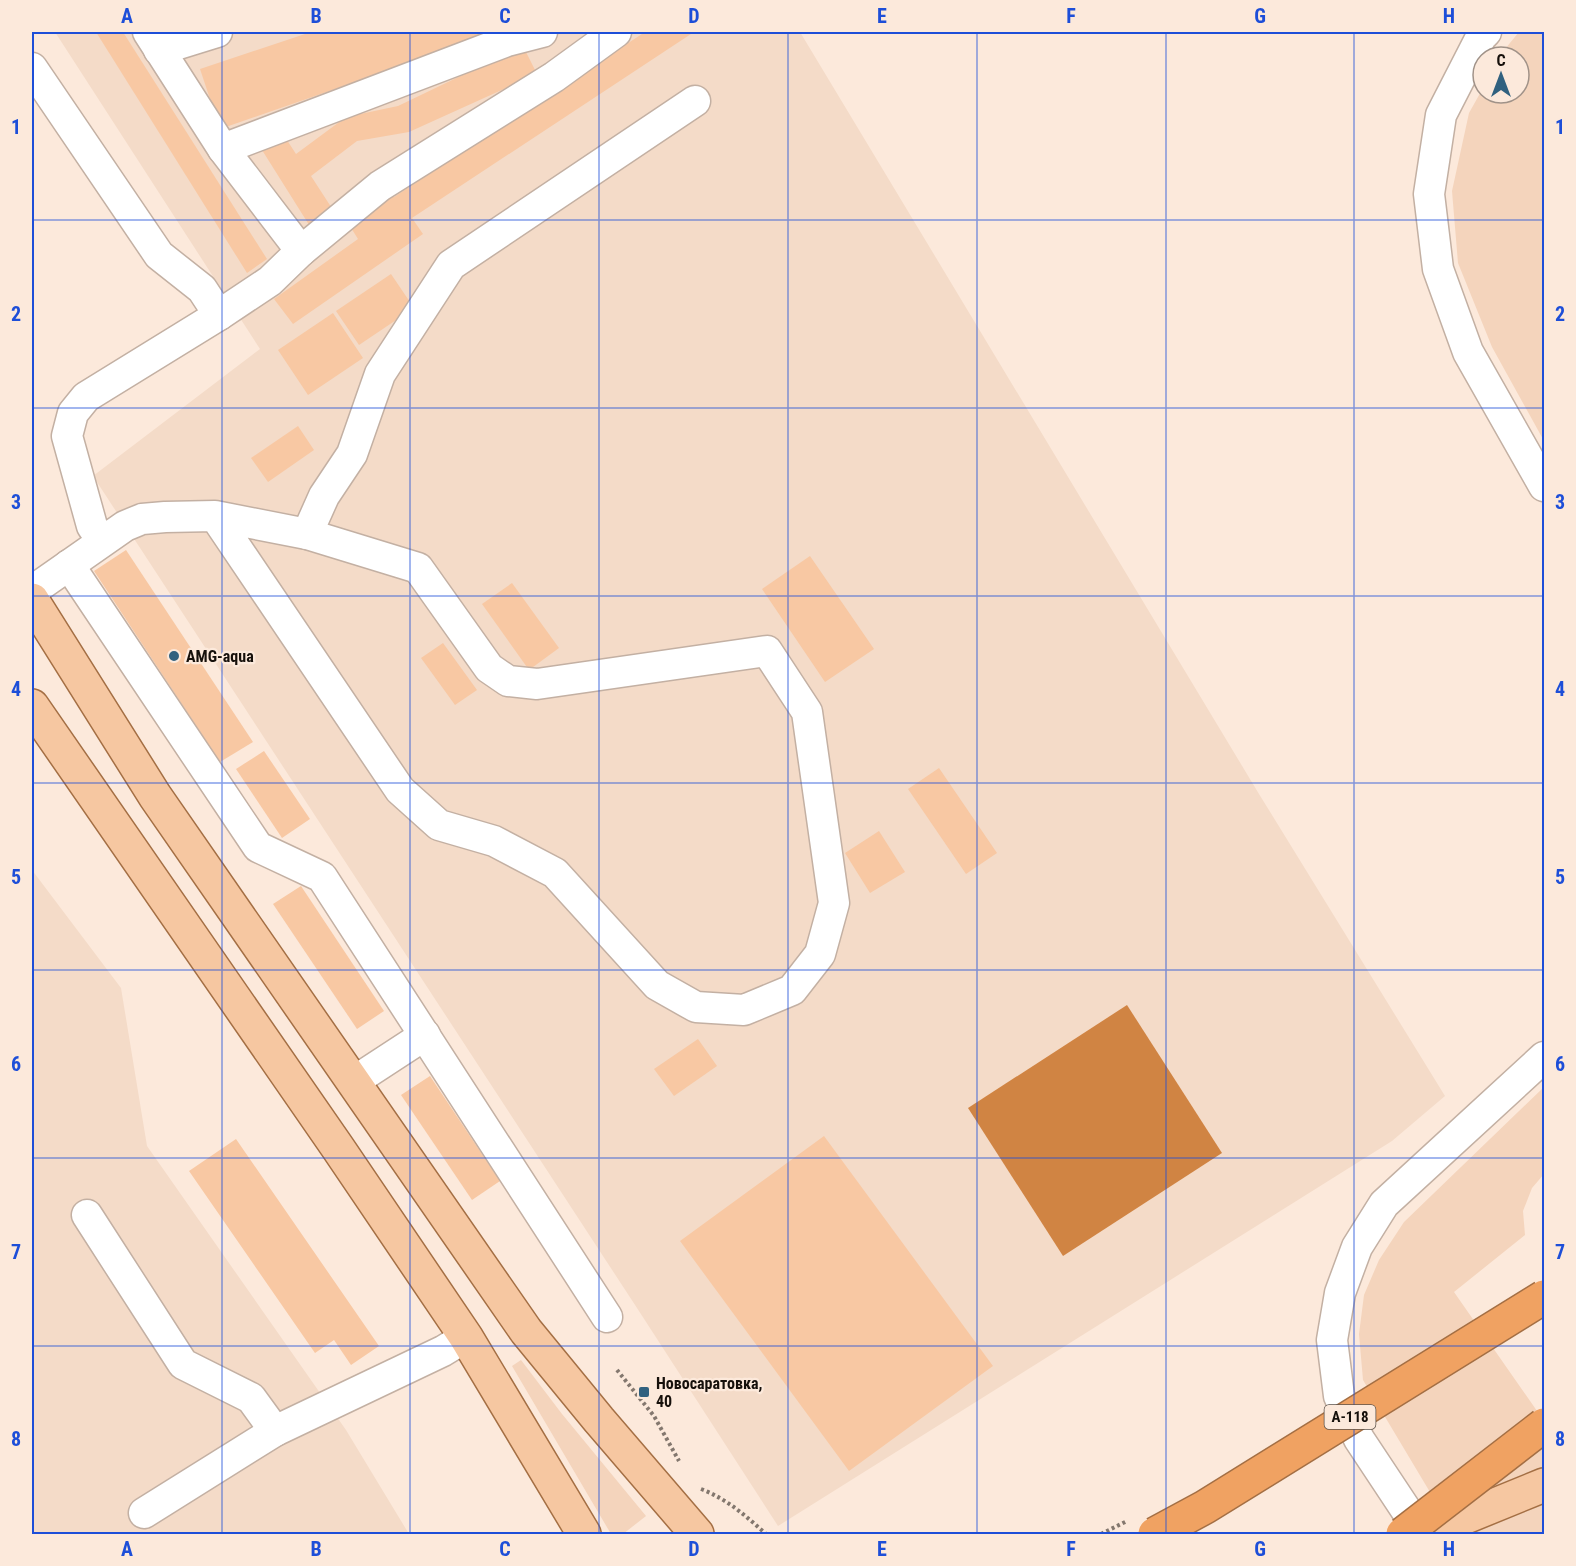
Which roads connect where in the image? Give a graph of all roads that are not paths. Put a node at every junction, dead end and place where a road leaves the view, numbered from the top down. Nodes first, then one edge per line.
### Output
1 (217, 32) edge
2 (542, 32) edge
3 (616, 32) edge
4 (1486, 32) edge
5 (153, 41) edge
6 (32, 68) edge
7 (695, 101) dead end
8 (223, 149) junction
9 (300, 251) junction
10 (219, 315) junction
11 (1545, 486) edge
12 (215, 516) junction
13 (307, 534) junction
14 (102, 541) junction
15 (69, 565) junction
16 (32, 591) edge
17 (32, 600) edge
18 (32, 706) edge
19 (425, 1035) junction
20 (1545, 1057) edge
21 (353, 1082) junction
22 (87, 1215) dead end
23 (1545, 1297) edge
24 (608, 1317) dead end
25 (466, 1337) junction
26 (1545, 1425) edge
27 (275, 1431) junction
28 (1545, 1485) edge
29 (144, 1513) dead end
30 (584, 1534) edge
31 (698, 1534) edge
32 (1155, 1534) edge
33 (1403, 1534) edge
34 (1423, 1534) edge

1 - 5 lane
2 - 8 lane
3 - 9 lane
4 - 11 lane
5 - 8 lane
6 - 10 lane
7 - 13 lane
8 - 9 lane
9 - 10 lane
10 - 14 lane
12 - 13 lane
12 - 13 lane
12 - 14 lane
14 - 15 lane
15 - 16 lane
15 - 19 lane
17 - 21 main road
18 - 25 main road
19 - 21 lane
19 - 24 lane
20 - 34 lane
21 - 31 main road
22 - 27 lane
23 - 32 highway, А-118, bridge
25 - 27 lane
25 - 30 main road
26 - 33 highway, bridge
27 - 29 lane
28 - 34 main road

